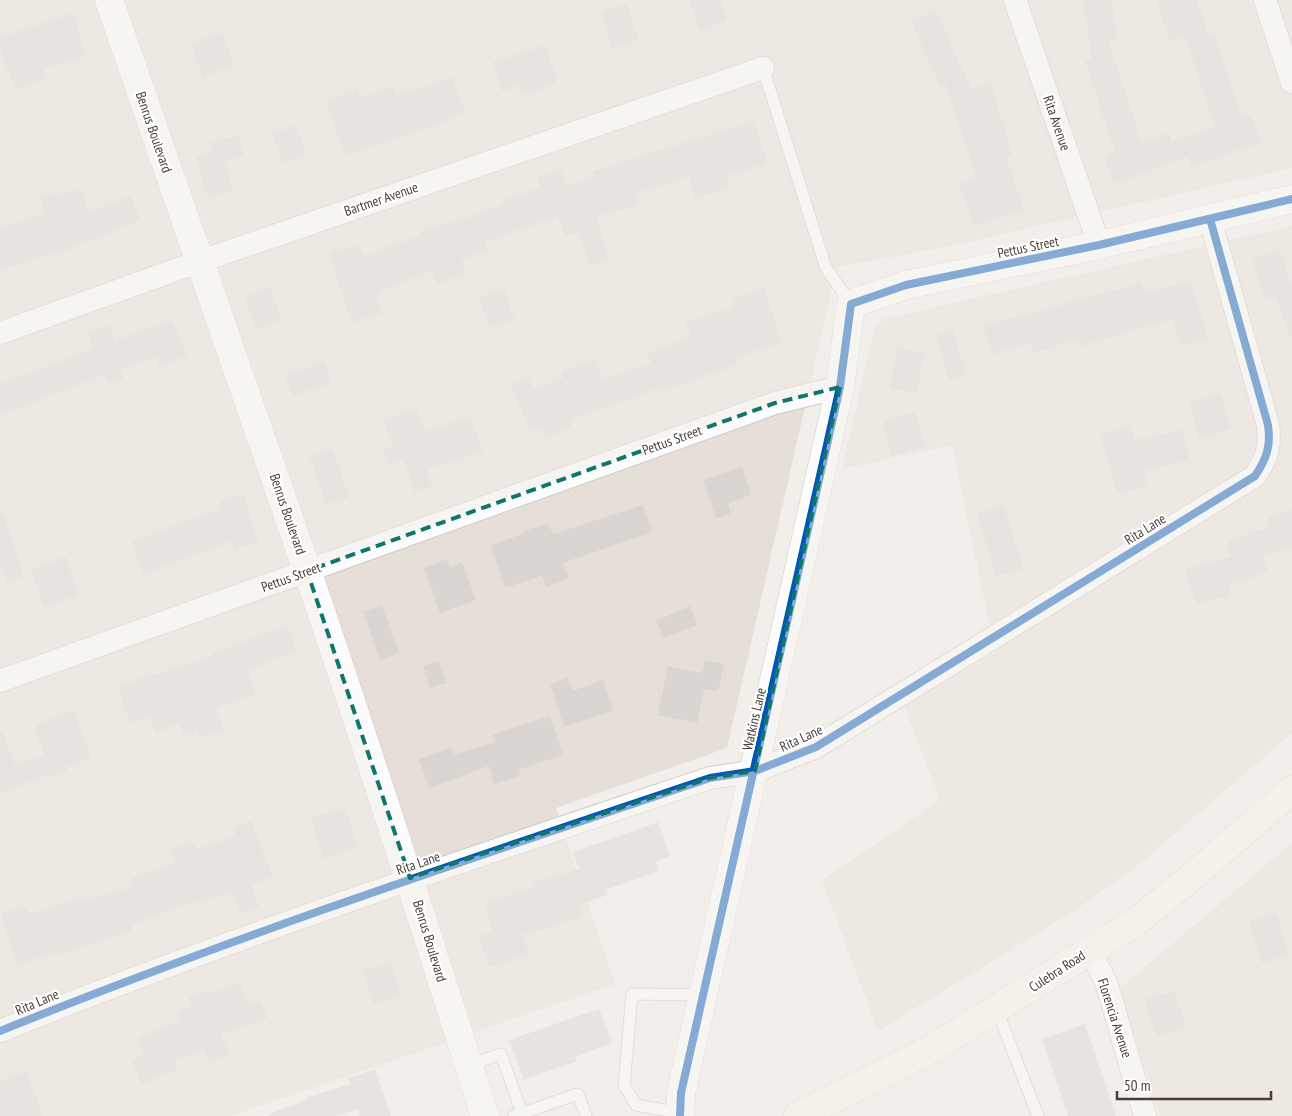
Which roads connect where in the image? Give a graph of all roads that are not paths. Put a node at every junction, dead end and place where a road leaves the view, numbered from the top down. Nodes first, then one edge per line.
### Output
1 (109, 0) edge
2 (1015, 0) edge
3 (1265, 0) edge
4 (763, 68) joint
5 (1292, 82) edge
6 (1292, 199) edge
7 (1210, 219) junction
8 (1099, 245) junction
9 (198, 262) junction
10 (851, 304) junction
11 (0, 333) edge
12 (840, 387) junction
13 (307, 571) junction
14 (0, 681) edge
15 (755, 771) junction
16 (1292, 790) edge
17 (410, 878) junction
18 (1090, 950) junction
19 (703, 994) junction
20 (998, 1010) junction
21 (0, 1031) edge
22 (469, 1065) junction
23 (831, 1109) edge
24 (680, 1114) edge
25 (519, 1115) edge
26 (485, 1116) edge
27 (586, 1116) edge
28 (798, 1116) edge
29 (1038, 1116) edge
30 (1145, 1116) edge

1 - 9 street, Benrus Boulevard
2 - 8 street, Rita Avenue
3 - 5 street
4 - 9 street, Bartmer Avenue
4 - 10 lane
6 - 7 street, Pettus Street
7 - 8 street, Pettus Street
7 - 15 street, Rita Lane
8 - 10 street, Pettus Street
9 - 11 street, Bartmer Avenue
9 - 13 street, Benrus Boulevard
10 - 12 street
12 - 13 street, Pettus Street
12 - 15 street, Watkins Lane
13 - 14 street, Pettus Street
13 - 17 street, Benrus Boulevard
15 - 17 street, Rita Lane
15 - 19 street, Watkins Lane
16 - 18 main road, Culebra Road
17 - 21 street, Rita Lane
17 - 22 street, Benrus Boulevard
18 - 20 main road, Culebra Road
18 - 30 street, Florencia Avenue
19 - 24 street, Watkins Lane
19 - 24 lane
20 - 23 main road, Culebra Road
20 - 29 lane
22 - 25 lane
22 - 26 street, Benrus Boulevard
23 - 28 main road, Culebra Road
25 - 27 lane

